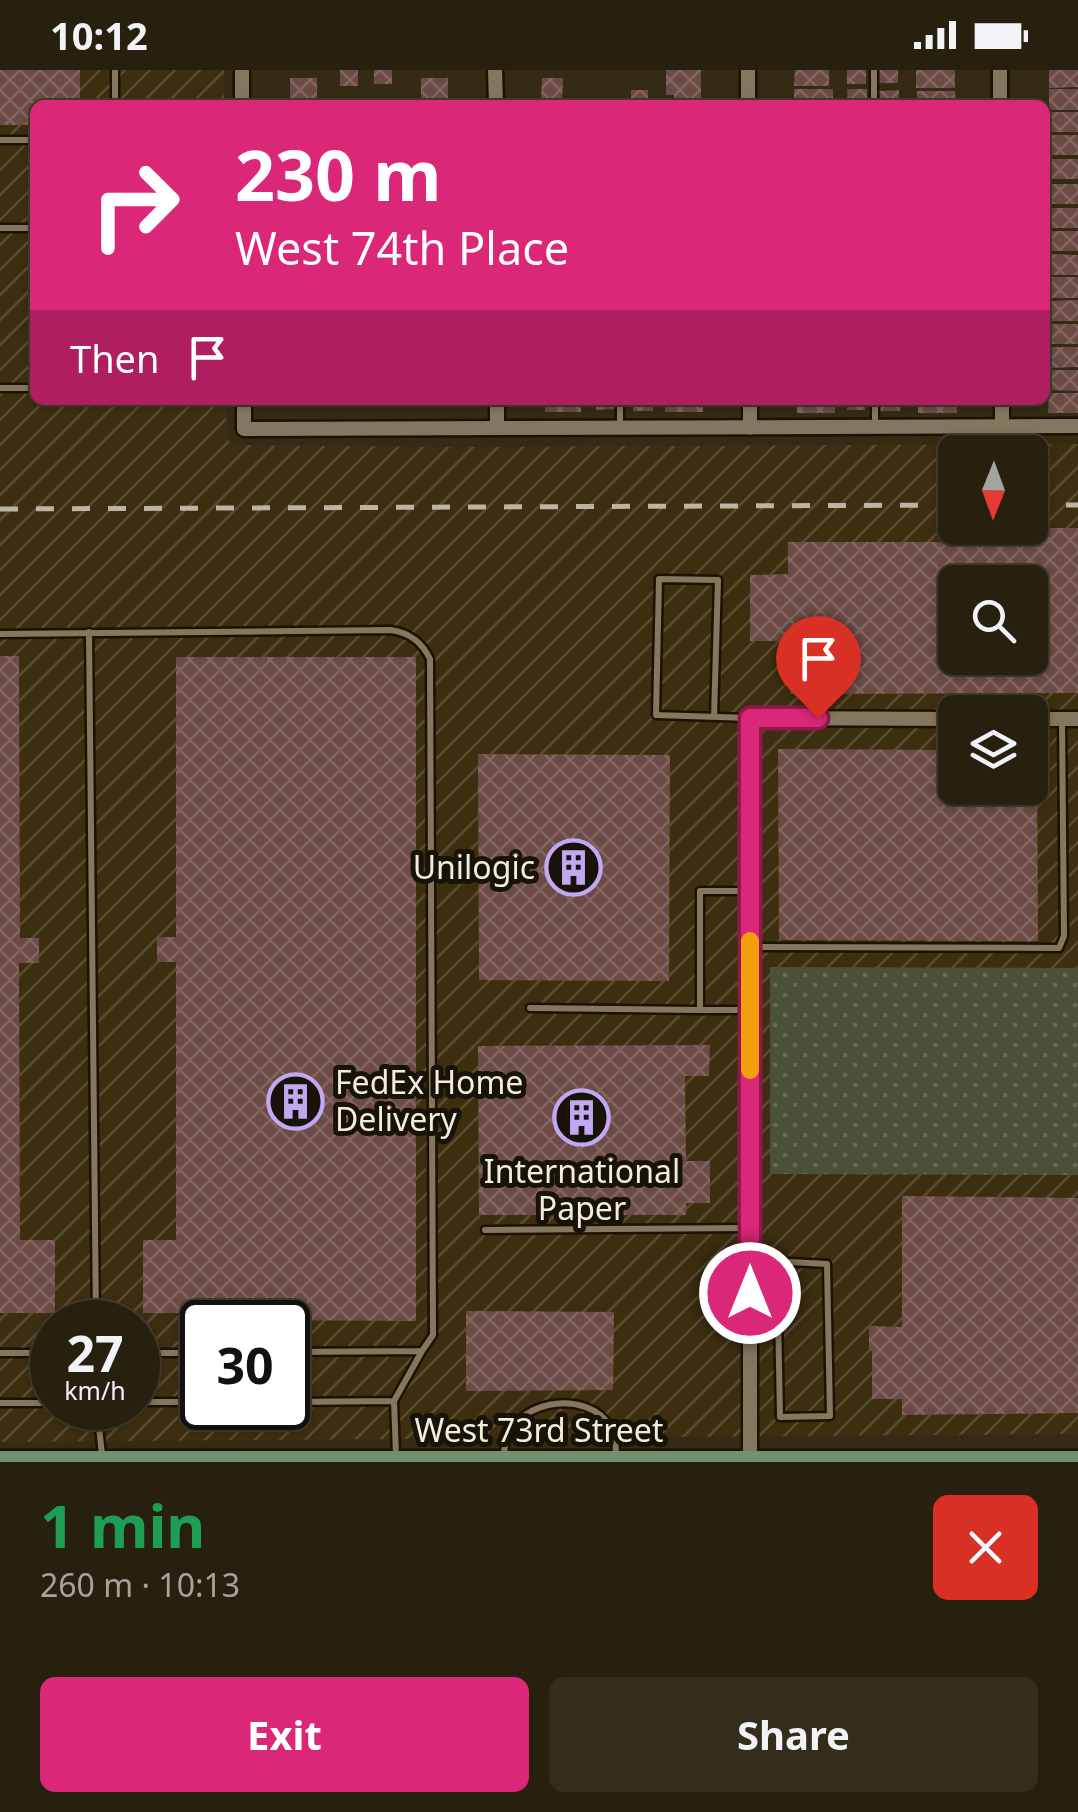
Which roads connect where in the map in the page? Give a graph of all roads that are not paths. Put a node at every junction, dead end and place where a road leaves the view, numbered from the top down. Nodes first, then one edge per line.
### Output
1 (115, 70) edge
2 (242, 70) edge
3 (496, 70) edge
4 (748, 70) edge
5 (874, 70) edge
6 (1000, 70) edge
7 (115, 100) edge
8 (242, 100) edge
9 (496, 100) edge
10 (748, 100) edge
11 (874, 100) edge
12 (1000, 100) edge
13 (0, 140) edge
14 (30, 140) edge
15 (0, 228) edge
16 (30, 228) edge
17 (0, 388) edge
18 (30, 388) edge
19 (244, 405) edge
20 (497, 405) edge
21 (620, 405) edge
22 (750, 405) edge
23 (876, 405) edge
24 (1002, 405) edge
25 (1002, 426) junction
26 (1078, 426) edge
27 (876, 427) junction
28 (497, 428) junction
29 (620, 428) junction
30 (750, 428) junction
31 (89, 632) junction
32 (0, 634) edge
33 (714, 717) junction
34 (750, 718) junction
35 (938, 719) edge
36 (1070, 719) edge
37 (750, 890) junction
38 (750, 947) junction
39 (530, 1008) dead end
40 (700, 1010) junction
41 (750, 1010) junction
42 (750, 1228) junction
43 (485, 1230) dead end
44 (750, 1260) junction
45 (777, 1262) junction
46 (96, 1300) edge
47 (310, 1352) edge
48 (422, 1352) junction
49 (0, 1353) edge
50 (30, 1353) edge
51 (394, 1401) junction
52 (310, 1402) edge
53 (0, 1403) edge
54 (30, 1403) edge
55 (99, 1430) edge
56 (1078, 1460) edge
57 (102, 1461) edge
58 (396, 1461) edge
59 (504, 1461) edge
60 (616, 1461) edge
61 (701, 1461) edge
62 (750, 1461) edge
63 (886, 1461) edge
64 (0, 1462) edge
65 (41, 1462) edge
66 (384, 1462) edge
67 (476, 1462) edge

1 - 7 lane
2 - 8 street
3 - 9 street
4 - 10 street
5 - 11 lane
6 - 12 street
13 - 14 lane
15 - 16 lane
17 - 18 lane
19 - 28 street
20 - 28 street
21 - 29 lane
22 - 30 street
23 - 27 lane
24 - 25 street
25 - 26 street
25 - 27 street
27 - 30 street
28 - 29 street
29 - 30 street
31 - 32 lane
31 - 46 lane
31 - 48 lane
33 - 33 lane
33 - 34 lane
34 - 35 street
34 - 37 street
36 - 38 lane
37 - 38 street
37 - 40 lane
38 - 41 street
39 - 40 lane
40 - 41 lane
41 - 42 street
42 - 43 lane
42 - 44 street
44 - 45 lane
44 - 62 street
45 - 45 lane
47 - 48 lane
48 - 51 lane
49 - 50 lane
51 - 52 lane
51 - 58 lane
53 - 54 lane
55 - 57 lane
56 - 63 street, West 73rd Street
57 - 65 street, West 73rd Street
57 - 66 street, West 73rd Street
58 - 66 street, West 73rd Street
58 - 67 street, West 73rd Street
59 - 60 street, West 73rd Street
59 - 60 lane
59 - 67 street, West 73rd Street
60 - 61 street, West 73rd Street
61 - 62 street, West 73rd Street
62 - 63 street, West 73rd Street
64 - 65 street, West 73rd Street

